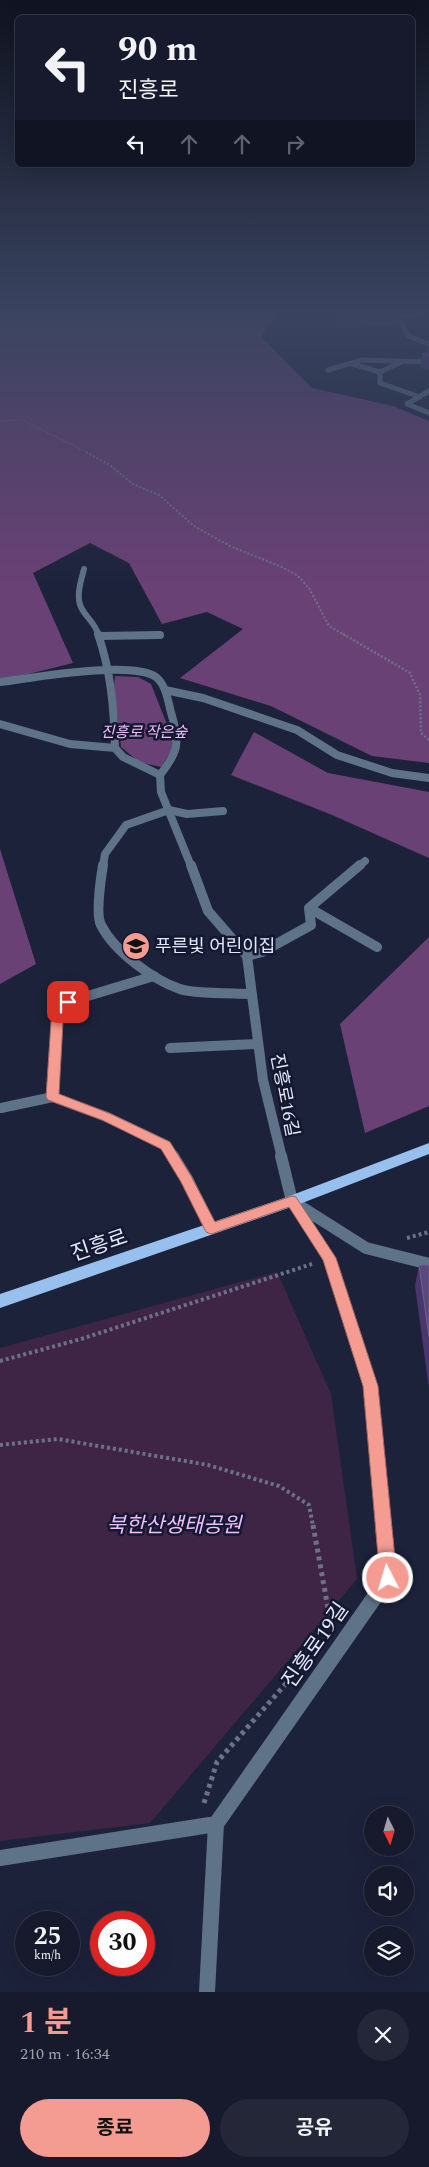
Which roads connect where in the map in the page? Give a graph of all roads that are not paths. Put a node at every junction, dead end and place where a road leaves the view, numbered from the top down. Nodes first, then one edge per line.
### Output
1 (411, 402) edge
2 (429, 413) edge
3 (84, 569) dead end
4 (160, 635) dead end
5 (100, 636) junction
6 (108, 669) junction
7 (0, 682) edge
8 (165, 690) junction
9 (0, 724) edge
10 (115, 748) junction
11 (160, 775) junction
12 (429, 778) edge
13 (169, 810) junction
14 (223, 811) dead end
15 (365, 861) dead end
16 (309, 908) junction
17 (377, 947) dead end
18 (248, 956) junction
19 (154, 976) junction
20 (252, 994) junction
21 (258, 1044) junction
22 (170, 1048) dead end
23 (53, 1097) junction
24 (1, 1108) edge
25 (429, 1148) edge
26 (292, 1201) junction
27 (211, 1228) junction
28 (429, 1264) edge
29 (0, 1300) edge
30 (209, 1826) junction
31 (0, 1858) edge
32 (207, 1992) edge

1 - 2 street
3 - 5 street
4 - 5 street
5 - 6 street
6 - 7 street
6 - 8 street
6 - 10 street
8 - 11 street
8 - 12 street
9 - 10 street
10 - 11 street
11 - 13 street
13 - 14 street
13 - 18 street
13 - 19 street
15 - 16 street
16 - 17 street
16 - 18 street
18 - 20 street, 진흥로16길
19 - 20 street
19 - 23 street
20 - 21 street, 진흥로16길
21 - 22 street
21 - 26 street, 진흥로16길
23 - 24 street
23 - 27 street
25 - 26 main road, 진흥로
26 - 27 main road, 진흥로
26 - 28 street
26 - 30 street, 진흥로19길
27 - 29 main road, 진흥로
30 - 31 street
30 - 32 street

